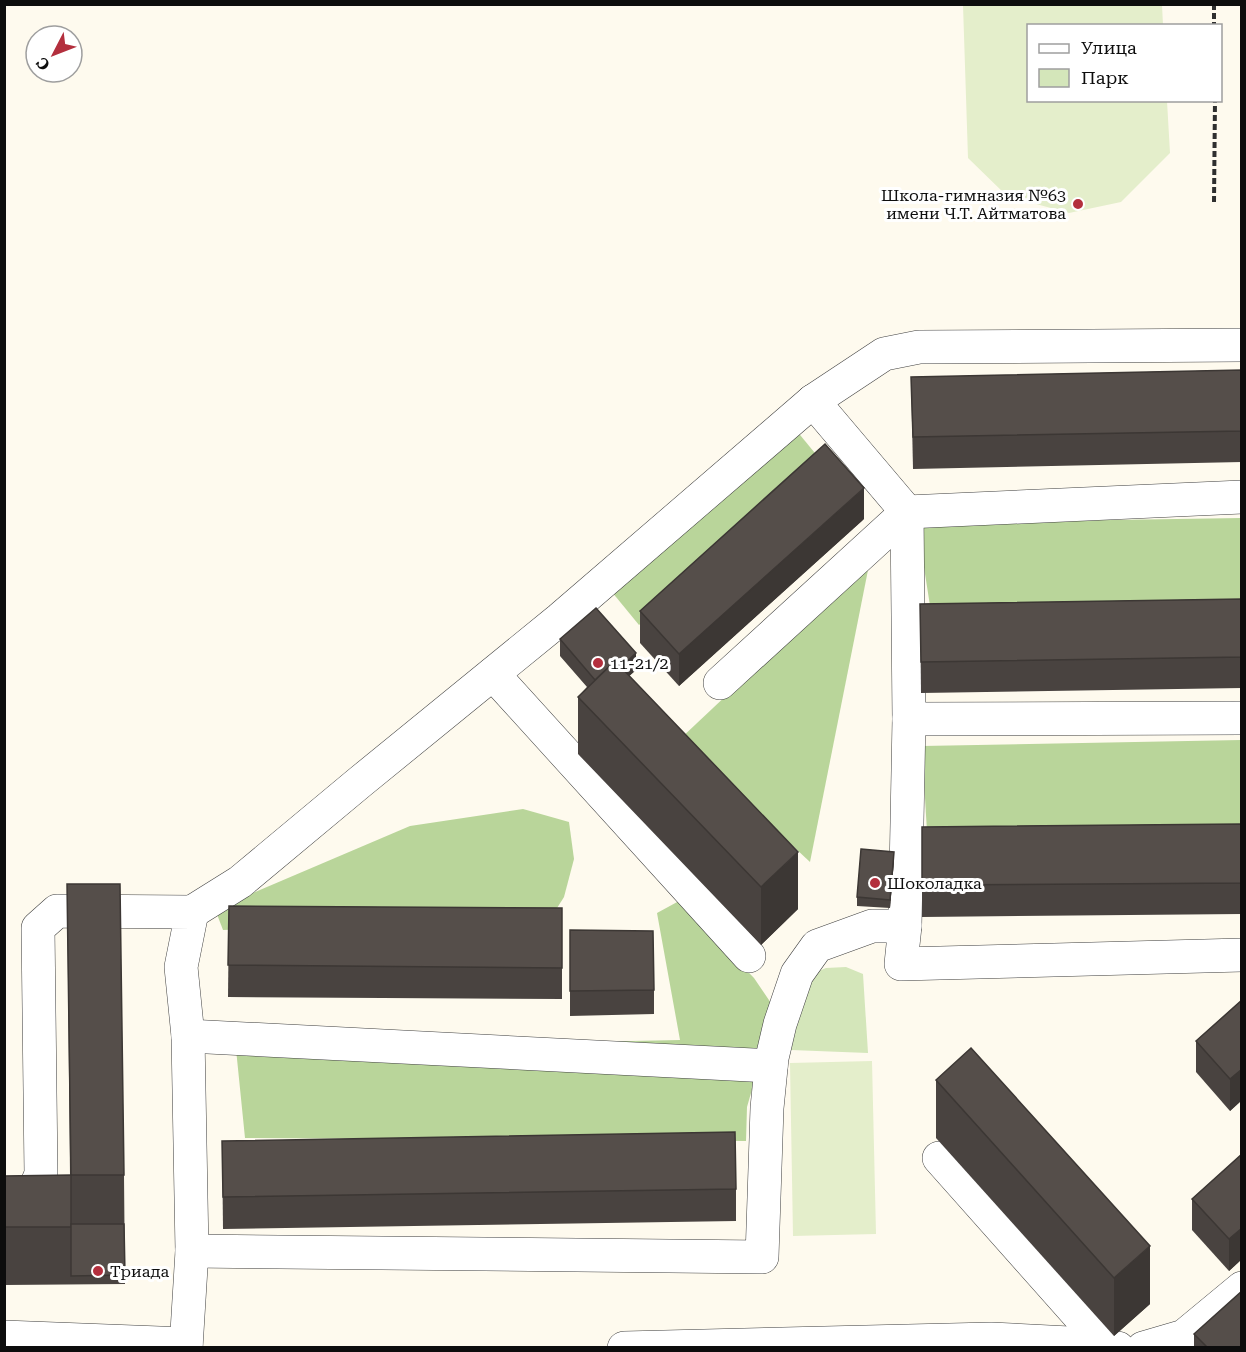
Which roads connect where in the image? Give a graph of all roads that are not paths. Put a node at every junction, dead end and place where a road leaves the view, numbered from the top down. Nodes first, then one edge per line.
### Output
1 (1242, 345) edge
2 (813, 401) junction
3 (1242, 497) edge
4 (907, 512) junction
5 (493, 674) junction
6 (720, 683) dead end
7 (1242, 718) edge
8 (909, 719) junction
9 (192, 912) junction
10 (905, 926) junction
11 (1242, 955) edge
12 (749, 956) dead end
13 (188, 1036) junction
14 (771, 1066) junction
15 (939, 1158) dead end
16 (4, 1199) edge
17 (192, 1251) junction
18 (1242, 1288) edge
19 (4, 1337) edge
20 (186, 1346) edge
21 (624, 1347) edge
22 (1112, 1347) edge
23 (1143, 1347) edge

1 - 2 lane
2 - 4 lane
2 - 5 lane
3 - 4 lane
4 - 6 lane
4 - 8 lane
5 - 9 lane
5 - 12 lane
7 - 8 lane
8 - 10 lane
9 - 13 lane
9 - 16 lane
10 - 11 lane
10 - 14 lane
13 - 14 lane
13 - 17 lane
14 - 17 lane
15 - 22 lane
17 - 20 lane
18 - 23 lane
19 - 20 lane
21 - 22 lane

